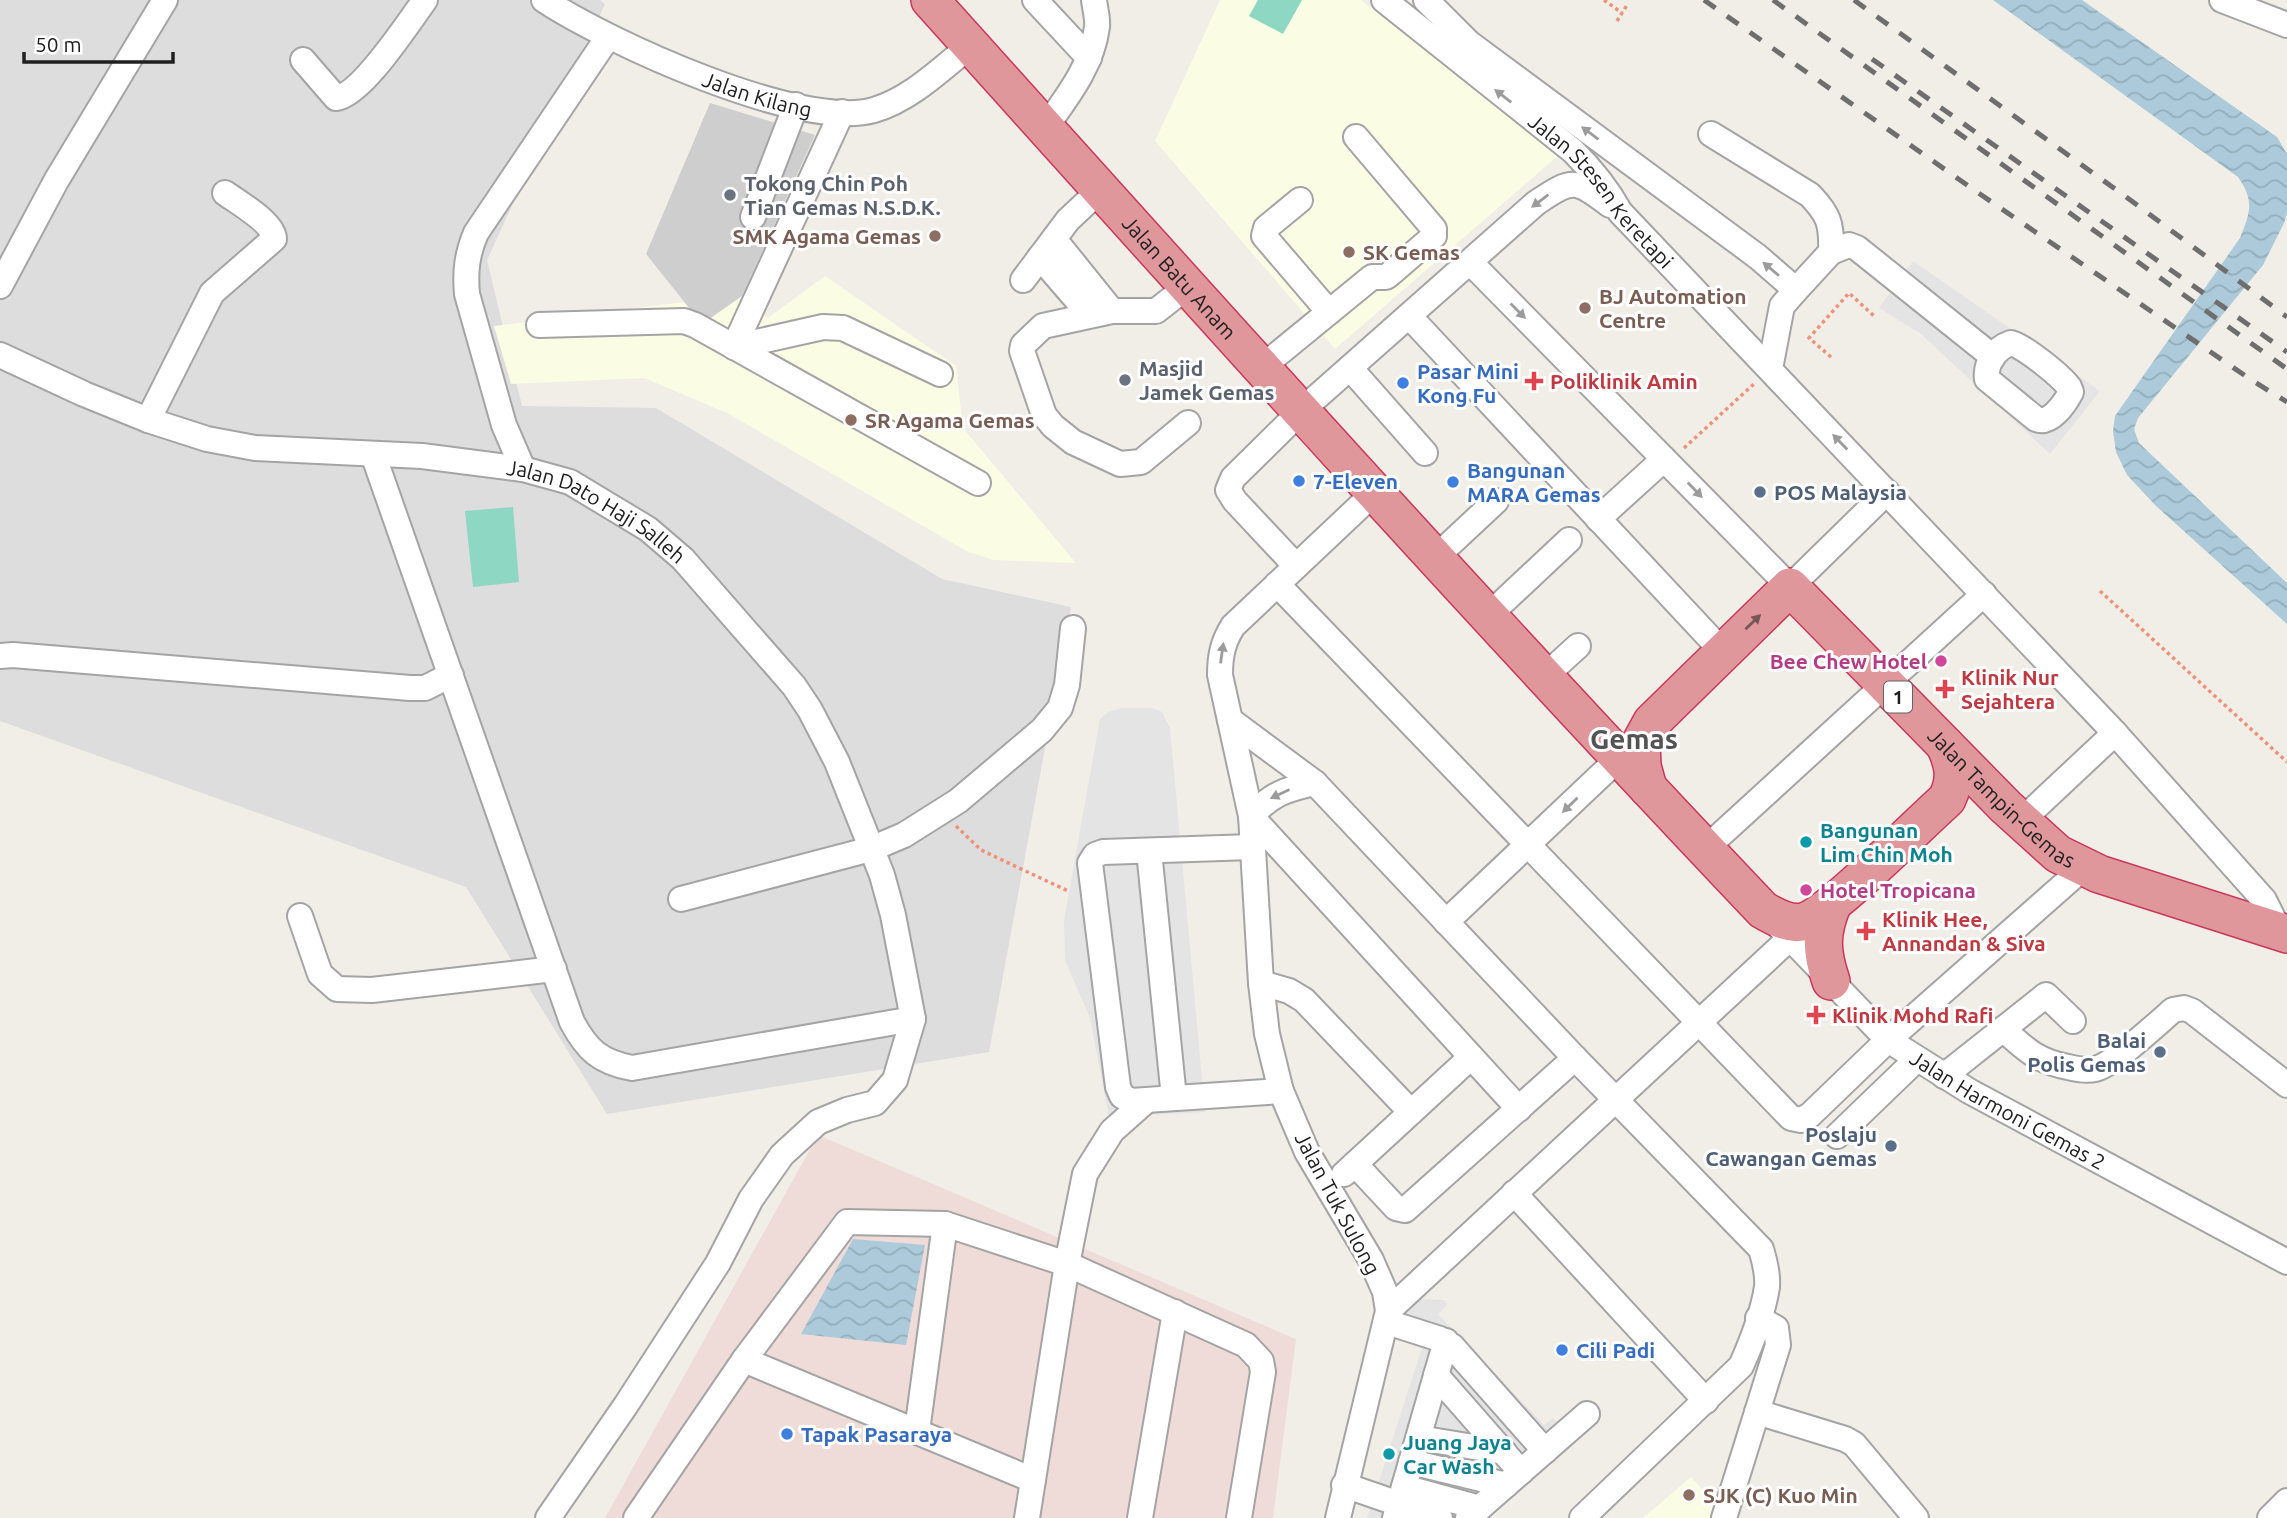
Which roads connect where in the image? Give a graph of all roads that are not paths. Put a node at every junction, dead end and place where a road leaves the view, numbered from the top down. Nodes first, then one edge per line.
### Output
1 (165, 0) edge
2 (425, 0) edge
3 (544, 0) edge
4 (930, 0) edge
5 (1035, 0) edge
6 (1094, 0) edge
7 (1384, 0) edge
8 (1426, 0) edge
9 (2222, 0) edge
10 (2287, 25) edge
11 (608, 37) junction
12 (971, 45) junction
13 (1089, 58) junction
14 (303, 60) dead end
15 (796, 106) junction
16 (842, 112) junction
17 (1045, 128) junction
18 (1711, 134) dead end
19 (1356, 137) dead end
20 (1100, 190) junction
21 (225, 193) dead end
22 (1300, 200) dead end
23 (1619, 212) junction
24 (753, 217) dead end
25 (1047, 248) junction
26 (1831, 252) junction
27 (1470, 262) junction
28 (1023, 280) dead end
29 (0, 286) edge
30 (1188, 286) junction
31 (1796, 289) junction
32 (1329, 312) junction
33 (1101, 313) junction
34 (1409, 316) junction
35 (539, 325) dead end
36 (734, 347) junction
37 (0, 355) edge
38 (1993, 357) dead end
39 (1262, 367) junction
40 (1350, 368) junction
41 (1770, 369) junction
42 (940, 374) dead end
43 (1302, 410) junction
44 (148, 420) junction
45 (1188, 423) dead end
46 (1426, 453) dead end
47 (373, 454) junction
48 (1666, 461) junction
49 (523, 469) junction
50 (978, 483) dead end
51 (1376, 492) junction
52 (1887, 492) junction
53 (1496, 500) dead end
54 (1598, 519) junction
55 (1569, 540) dead end
56 (1436, 557) junction
57 (1296, 566) junction
58 (1277, 584) junction
59 (1790, 587) junction
60 (1984, 594) junction
61 (1489, 615) junction
62 (1073, 628) dead end
63 (1578, 646) dead end
64 (1723, 652) junction
65 (0, 656) edge
66 (450, 675) junction
67 (1545, 676) junction
68 (1886, 685) junction
69 (1573, 707) junction
70 (1230, 720) junction
71 (1652, 722) junction
72 (2115, 733) junction
73 (1945, 745) junction
74 (1619, 758) junction
75 (1315, 783) junction
76 (1648, 788) junction
77 (1947, 799) junction
78 (2014, 814) junction
79 (1251, 816) junction
80 (1527, 845) junction
81 (1252, 847) junction
82 (871, 849) junction
83 (1705, 849) junction
84 (1149, 851) junction
85 (2083, 868) junction
86 (681, 899) dead end
87 (1833, 903) junction
88 (1763, 910) junction
89 (300, 916) dead end
90 (1446, 922) junction
91 (2283, 933) edge
92 (1790, 938) junction
93 (554, 969) junction
94 (1831, 981) junction
95 (1261, 983) junction
96 (913, 1019) junction
97 (2073, 1021) dead end
98 (1698, 1023) junction
99 (2003, 1029) junction
100 (1888, 1040) junction
101 (1471, 1057) junction
102 (1575, 1058) junction
103 (1917, 1059) junction
104 (1944, 1076) junction
105 (2287, 1085) edge
106 (1281, 1091) junction
107 (1174, 1098) junction
108 (1615, 1098) junction
109 (1147, 1100) junction
110 (1519, 1109) junction
111 (1411, 1112) junction
112 (1836, 1136) dead end
113 (1355, 1164) junction
114 (1328, 1188) junction
115 (1514, 1193) junction
116 (945, 1224) junction
117 (2287, 1262) edge
118 (1067, 1264) junction
119 (1175, 1312) junction
120 (1388, 1316) junction
121 (1758, 1318) junction
122 (1446, 1341) junction
123 (744, 1360) junction
124 (1436, 1376) junction
125 (1706, 1401) junction
126 (1427, 1407) junction
127 (1756, 1412) junction
128 (1587, 1414) dead end
129 (1474, 1418) junction
130 (917, 1431) junction
131 (1419, 1438) junction
132 (1545, 1451) junction
133 (1504, 1452) junction
134 (1411, 1462) junction
135 (1514, 1478) junction
136 (1033, 1480) junction
137 (1344, 1485) junction
138 (2287, 1502) edge
139 (1399, 1503) edge
140 (1474, 1513) edge
141 (548, 1518) edge
142 (636, 1518) edge
143 (1027, 1518) edge
144 (1140, 1518) edge
145 (1239, 1518) edge
146 (1338, 1518) edge
147 (1440, 1518) edge
148 (1582, 1518) edge
149 (1724, 1518) edge
150 (1916, 1518) edge
151 (2270, 1518) edge

1 - 29 street
2 - 14 street
3 - 11 street, Jalan Kilang
4 - 12 highway, Jalan Batu Anam
5 - 13 street
6 - 13 street
23 -> 7 street, Jalan Stesen Keretapi
31 -> 8 street
9 - 10 street
11 - 15 street, Jalan Kilang
11 - 49 street
12 - 16 street, Jalan Kilang
12 - 17 highway, Jalan Batu Anam
13 - 17 street
15 - 16 street, Jalan Kilang
15 - 24 street
16 - 36 street
17 - 20 highway, Jalan Batu Anam
18 - 26 street
19 - 32 street
20 - 25 street
20 - 30 highway, Jalan Batu Anam
21 - 44 street
22 - 32 street
23 -> 27 street
23 - 41 street, Jalan Stesen Keretapi
25 - 28 street
25 - 33 street
26 - 31 street
26 - 38 street
27 - 34 street
27 -> 48 street
30 - 33 street
30 - 39 highway, Jalan Batu Anam
31 - 41 street
32 - 39 street
33 - 45 street
34 - 40 street
34 - 54 street
35 - 36 street
36 - 42 street
36 - 50 street
37 - 44 street, Jalan Dato Haji Salleh
39 - 43 highway, Jalan Batu Anam
40 - 43 street
40 - 46 street
52 -> 41 street, Jalan Stesen Keretapi
43 - 51 highway, Jalan Batu Anam
43 - 57 street
44 - 47 street, Jalan Dato Haji Salleh
47 - 49 street, Jalan Dato Haji Salleh
47 - 66 street
48 - 54 street
48 -> 59 street
49 - 82 street, Jalan Dato Haji Salleh
51 - 56 highway, Jalan Batu Anam
51 - 57 street, Jalan Tuk Sulong
52 - 59 street
52 - 60 street, Jalan Stesen Keretapi
53 - 56 street
54 - 64 street
55 - 61 street
56 - 61 highway, Jalan Batu Anam
57 - 58 street, Jalan Tuk Sulong
70 -> 58 street, Jalan Tuk Sulong
58 - 80 street
64 -> 59 highway
59 - 68 highway, Jalan Tampin-Gemas / 1
60 - 68 street
60 - 72 street, Jalan Stesen Keretapi
61 - 67 highway, Jalan Batu Anam
62 - 82 street
63 - 67 street
64 - 71 highway
65 - 66 street
66 - 93 street
67 - 69 highway, Jalan Batu Anam
68 - 73 highway, Jalan Tampin-Gemas / 1
68 - 83 street
69 - 71 highway
69 - 74 highway
70 - 75 street
70 - 79 street, Jalan Tuk Sulong
71 - 76 highway
72 - 78 street
72 - 91 street, Jalan Stesen Keretapi
73 - 77 highway
73 - 78 highway, Jalan Tampin-Gemas / 1
74 - 76 highway
74 -> 80 street
75 -> 79 street
75 - 90 street
76 - 83 highway
77 - 78 highway, 1
77 - 87 highway, Jalan Tampin-Gemas
78 - 85 highway, Jalan Tampin-Gemas / 1
79 - 81 street, Jalan Tuk Sulong
79 - 101 street
80 - 90 street
80 - 98 street
81 - 84 street
81 - 95 street, Jalan Tuk Sulong
82 - 86 street
82 - 96 street, Jalan Dato Haji Salleh
83 - 88 highway
84 - 107 street
84 - 109 street
85 - 91 highway, Jalan Tampin-Gemas / 1
85 - 100 street
87 - 88 highway, Jalan Tampin-Gemas
87 - 94 highway
88 - 92 street, Jalan Harmoni Gemas 2
89 - 93 street
90 - 102 street
92 - 94 street, Jalan Harmoni Gemas 2
92 - 98 street
93 - 96 street
94 - 100 street, Jalan Harmoni Gemas 2
95 - 106 street, Jalan Tuk Sulong
95 - 111 street
96 - 141 street
97 - 99 street
98 - 100 street
98 - 108 street
99 - 104 street
99 - 105 street
100 - 103 street, Jalan Harmoni Gemas 2
101 - 110 street
101 - 111 street
102 - 108 street
102 - 110 street
103 - 104 street, Jalan Harmoni Gemas 2
103 - 112 street
104 - 117 street, Jalan Harmoni Gemas 2
106 - 107 street
106 - 114 street, Jalan Tuk Sulong
107 - 109 street
108 - 115 street
108 - 121 street
109 - 118 street
110 - 113 street
111 - 113 street
113 - 114 street
114 - 120 street, Jalan Tuk Sulong
115 - 120 street
115 - 125 street
116 - 118 street
116 - 123 street
116 - 130 street
118 - 119 street
118 - 136 street
119 - 144 street
119 - 145 street
120 - 122 street
120 - 137 street
121 - 125 street
121 - 127 street
122 - 124 street
122 - 132 street
123 - 130 street
123 - 142 street
124 - 126 street
124 - 129 street
125 - 148 street
126 - 129 street
126 - 131 street
127 - 149 street
127 - 150 street
128 - 132 street
129 - 133 street
130 - 136 street
131 - 133 street
131 - 134 street
132 - 135 street
133 - 135 street
134 - 135 street
134 - 139 street
135 - 140 street
136 - 143 street
137 - 139 street
137 - 146 street
138 - 151 street
139 - 140 street
139 - 147 street

